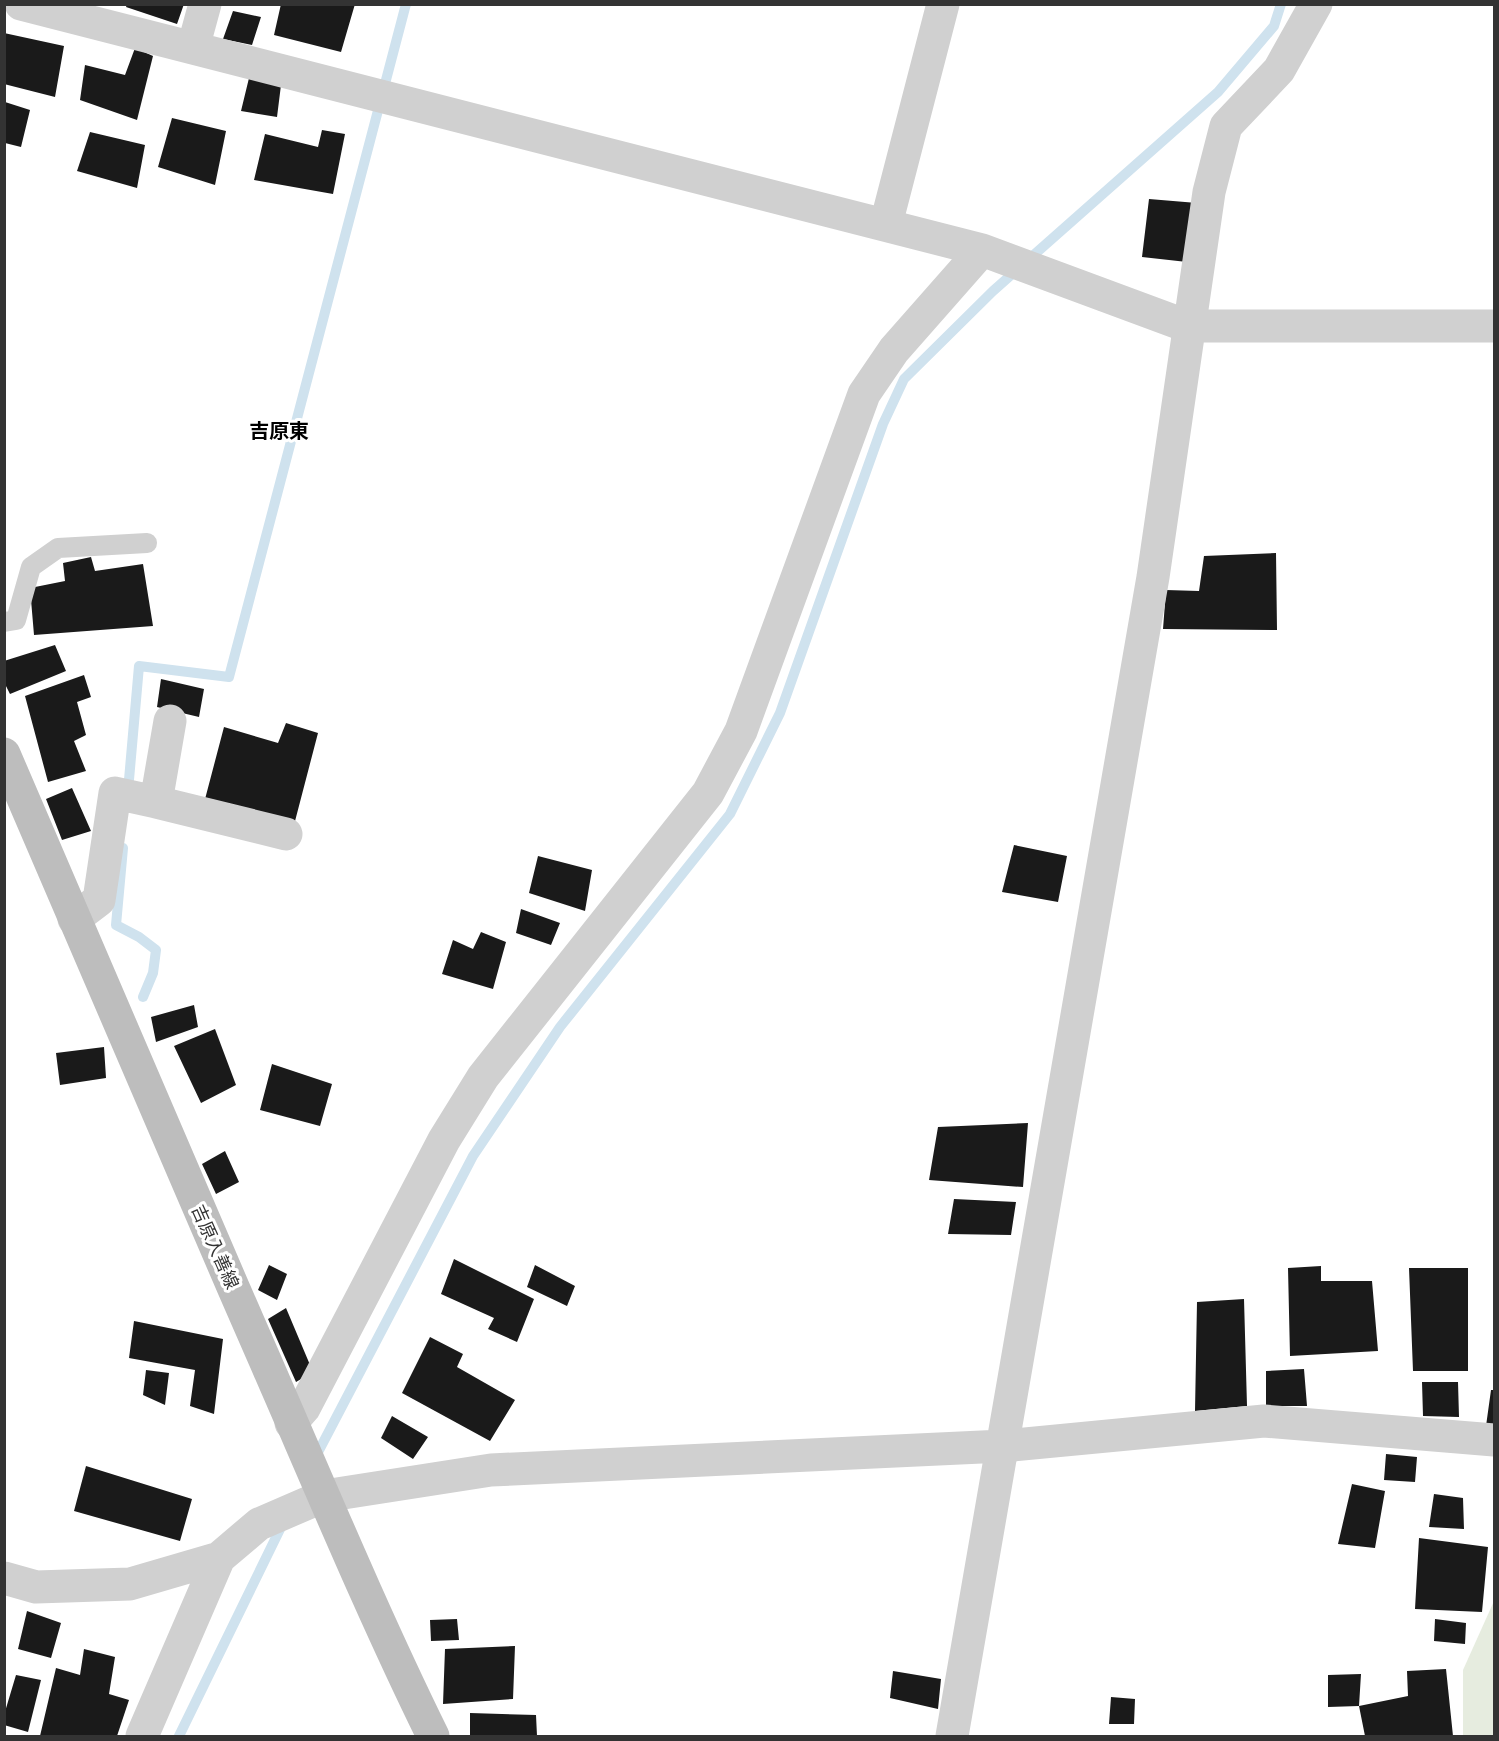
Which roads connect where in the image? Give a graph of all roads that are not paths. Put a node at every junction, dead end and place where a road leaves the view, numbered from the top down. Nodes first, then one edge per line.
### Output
1 (21, 4) edge
2 (205, 4) edge
3 (943, 4) edge
4 (1316, 4) edge
5 (193, 48) junction
6 (886, 224) junction
7 (982, 250) junction
8 (1187, 326) junction
9 (1494, 326) edge
10 (147, 543) dead end
11 (4, 622) edge
12 (170, 722) dead end
13 (4, 754) edge
14 (156, 802) junction
15 (286, 834) dead end
16 (74, 919) junction
17 (291, 1423) junction
18 (1494, 1440) edge
19 (1003, 1446) junction
20 (324, 1496) junction
21 (219, 1558) junction
22 (4, 1578) edge
23 (142, 1737) edge
24 (432, 1737) edge
25 (952, 1737) edge

1 - 5 street
2 - 5 street
3 - 6 street
4 - 8 street
5 - 6 street
6 - 7 street
7 - 8 street
7 - 17 street
8 - 9 street
8 - 19 street
10 - 11 lane
12 - 14 street
13 - 16 main road, 吉原入善線
14 - 15 street
14 - 16 street
16 - 17 main road, 吉原入善線
17 - 20 main road, 吉原入善線
18 - 19 street
19 - 20 street
19 - 25 street
20 - 21 street
20 - 24 main road, 吉原入善線
21 - 22 street
21 - 23 street

